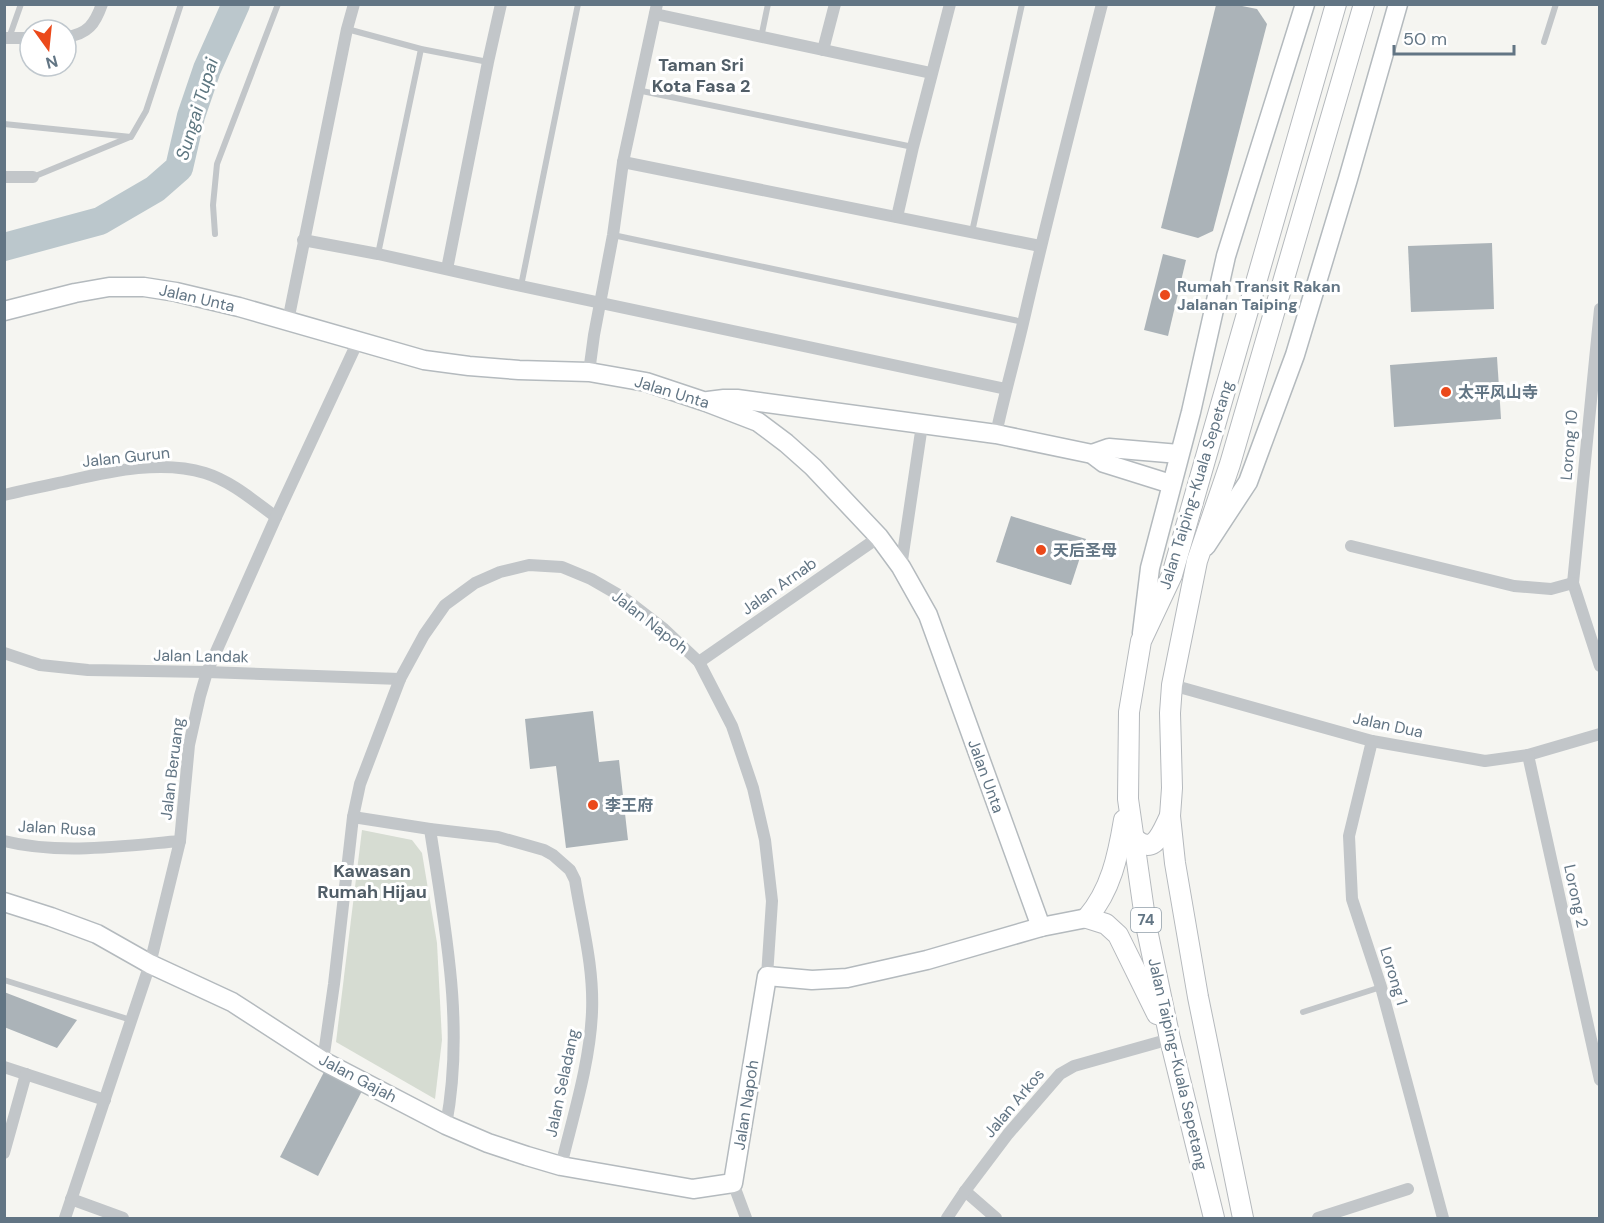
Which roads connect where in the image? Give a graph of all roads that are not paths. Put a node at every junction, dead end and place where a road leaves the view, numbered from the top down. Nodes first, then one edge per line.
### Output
1 (21, 4) edge
2 (102, 4) edge
3 (182, 4) edge
4 (278, 4) edge
5 (354, 4) edge
6 (501, 4) edge
7 (578, 4) edge
8 (768, 4) edge
9 (835, 4) edge
10 (950, 4) edge
11 (1022, 4) edge
12 (1102, 4) edge
13 (1305, 4) edge
14 (1336, 4) edge
15 (1364, 4) edge
16 (1398, 4) edge
17 (1556, 4) edge
18 (656, 9) edge
19 (346, 29) junction
20 (78, 34) edge
21 (7, 38) edge
22 (761, 38) junction
23 (1544, 42) dead end
24 (421, 49) junction
25 (823, 50) junction
26 (488, 62) junction
27 (931, 74) junction
28 (638, 90) junction
29 (4, 124) edge
30 (131, 137) junction
31 (912, 147) junction
32 (623, 162) junction
33 (4, 177) edge
34 (33, 177) joint
35 (897, 217) junction
36 (972, 232) junction
37 (215, 234) dead end
38 (614, 235) junction
39 (303, 240) junction
40 (1040, 246) junction
41 (378, 254) junction
42 (447, 269) junction
43 (520, 286) junction
44 (601, 302) junction
45 (4, 310) edge
46 (1599, 316) edge
47 (288, 321) junction
48 (1023, 322) junction
49 (358, 341) junction
50 (589, 372) junction
51 (1006, 389) junction
52 (706, 402) junction
53 (813, 410) junction
54 (758, 422) junction
55 (922, 425) junction
56 (996, 434) junction
57 (1092, 454) junction
58 (1179, 454) junction
59 (1171, 484) junction
60 (4, 495) edge
61 (276, 517) junction
62 (879, 537) junction
63 (1351, 546) dead end
64 (1197, 561) junction
65 (901, 567) junction
66 (1573, 583) junction
67 (1141, 641) junction
68 (4, 653) edge
69 (699, 662) junction
70 (1599, 666) edge
71 (207, 672) junction
72 (400, 679) junction
73 (1172, 685) junction
74 (1599, 734) edge
75 (1372, 741) junction
76 (1528, 754) junction
77 (1128, 799) junction
78 (1170, 816) junction
79 (353, 817) junction
80 (430, 829) junction
81 (1132, 836) junction
82 (4, 841) edge
83 (180, 841) junction
84 (4, 902) edge
85 (1087, 918) junction
86 (1041, 927) junction
87 (150, 964) junction
88 (767, 976) junction
89 (4, 980) edge
90 (1381, 987) junction
91 (1304, 1012) dead end
92 (131, 1020) junction
93 (1170, 1039) junction
94 (323, 1060) junction
95 (4, 1067) edge
96 (26, 1074) junction
97 (1599, 1080) edge
98 (105, 1100) junction
99 (446, 1125) junction
100 (4, 1153) edge
101 (561, 1166) junction
102 (733, 1183) junction
103 (1408, 1189) dead end
104 (965, 1191) junction
105 (71, 1199) junction
106 (65, 1218) edge
107 (123, 1218) edge
108 (746, 1218) edge
109 (947, 1218) edge
110 (996, 1218) edge
111 (1214, 1218) edge
112 (1243, 1218) edge
113 (1318, 1218) edge
114 (1443, 1218) edge

1 - 21 lane
2 - 20 street
3 - 30 lane
4 - 37 lane
5 - 19 street
6 - 26 street
7 - 43 lane
8 - 22 lane
9 - 25 street
10 - 27 street
11 - 36 lane
12 - 40 street
13 - 58 main road
14 - 67 main road, Jalan Taiping-Kuala Sepetang / 74
15 - 64 main road, Jalan Taiping-Kuala Sepetang / 74
16 - 64 main road
17 - 23 lane
18 - 22 street
18 - 28 street
19 - 24 lane
19 - 39 street
22 - 25 street
24 - 26 lane
24 - 41 lane
25 - 27 street
26 - 42 street
27 - 31 street
28 - 31 lane
28 - 32 street
29 - 30 lane
30 - 34 lane
31 - 35 street
32 - 35 street
32 - 38 street
33 - 34 street
35 - 36 street
36 - 40 street
38 - 44 street
38 - 48 lane
39 - 41 street
39 - 47 street
40 - 48 street
41 - 42 street
42 - 43 street
43 - 44 street
44 - 50 street
44 - 51 street
45 - 47 main road, Jalan Unta
46 - 66 street, Lorong 10
47 - 49 main road, Jalan Unta
48 - 51 street
49 - 50 main road, Jalan Unta
49 - 61 street, Jalan Beruang
50 - 52 main road, Jalan Unta
51 - 56 street
52 - 53 main road
52 - 54 main road, Jalan Unta
53 - 54 main road
53 - 55 main road
54 - 62 main road, Jalan Unta
55 - 56 main road
55 - 65 street
56 - 57 main road
57 - 58 main road
57 - 59 main road
58 - 59 main road
59 - 67 main road
60 - 61 street, Jalan Gurun
61 - 71 street, Jalan Beruang
62 - 65 main road, Jalan Unta
62 - 69 street, Jalan Arnab
63 - 66 street
64 - 73 main road, Jalan Taiping-Kuala Sepetang / 74
65 - 86 main road, Jalan Unta
66 - 70 street, Lorong 10
67 - 77 main road, Jalan Taiping-Kuala Sepetang / 74
68 - 71 street, Jalan Landak
69 - 72 street, Jalan Napoh
69 - 88 street, Jalan Napoh
71 - 72 street, Jalan Landak
71 - 83 street, Jalan Beruang
72 - 79 street, Jalan Napoh
73 - 75 street, Jalan Dua
73 - 78 main road, Jalan Taiping-Kuala Sepetang / 74
74 - 76 street, Jalan Dua
75 - 76 street, Jalan Dua
75 - 90 street, Lorong 1
76 - 97 street, Lorong 2
77 - 81 main road, Jalan Taiping-Kuala Sepetang / 74
77 - 85 main road
78 - 81 main road
78 - 112 main road, Jalan Taiping-Kuala Sepetang / 74
79 - 80 street, Jalan Seladang
79 - 94 street, Jalan Napoh
80 - 99 street
80 - 101 street, Jalan Seladang
81 - 93 main road, Jalan Taiping-Kuala Sepetang / 74
82 - 83 street, Jalan Rusa
83 - 87 street, Jalan Beruang
84 - 87 main road, Jalan Gajah
85 - 86 main road
85 - 93 main road
86 - 88 main road
87 - 92 street, Jalan Beruang
87 - 94 main road, Jalan Gajah
88 - 102 main road, Jalan Napoh
89 - 92 lane
90 - 91 lane
90 - 114 street, Lorong 1
92 - 98 street, Jalan Beruang
93 - 104 street, Jalan Arkos
93 - 111 main road, Jalan Taiping-Kuala Sepetang / 74
94 - 99 main road, Jalan Gajah
95 - 96 street
96 - 98 street
96 - 100 street
98 - 105 street, Jalan Beruang
99 - 101 main road, Jalan Gajah
101 - 102 main road, Jalan Gajah
102 - 108 street, Jalan Napoh
103 - 113 street
104 - 109 street, Jalan Arkos
104 - 110 street
105 - 106 street, Jalan Beruang
105 - 107 street

